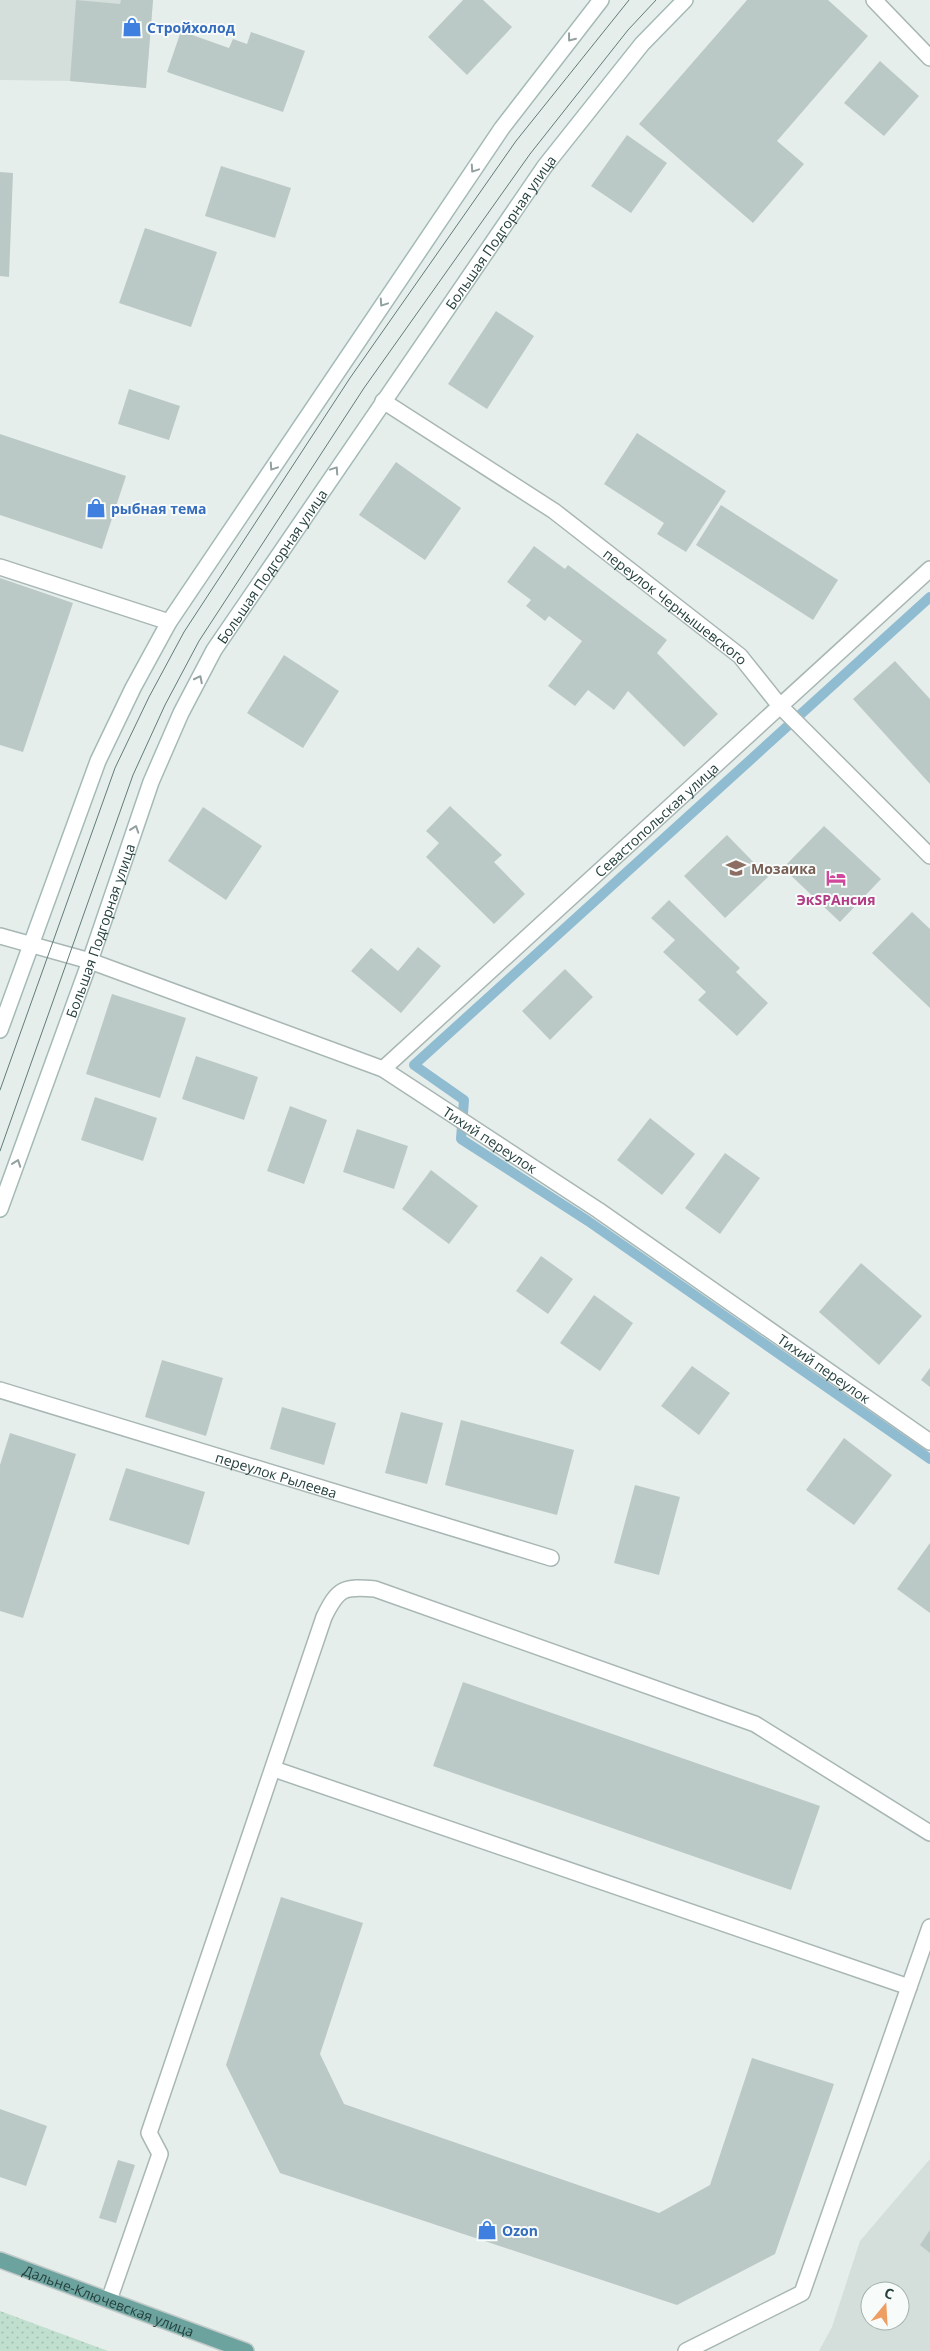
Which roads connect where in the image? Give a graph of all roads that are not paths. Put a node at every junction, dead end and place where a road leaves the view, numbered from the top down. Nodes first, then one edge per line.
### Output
1 (601, 0) edge
2 (685, 0) edge
3 (874, 0) edge
4 (930, 58) edge
5 (383, 401) junction
6 (0, 567) edge
7 (930, 569) edge
8 (169, 622) junction
9 (780, 706) junction
10 (930, 856) edge
11 (0, 936) edge
12 (29, 945) junction
13 (90, 961) junction
14 (0, 1030) edge
15 (382, 1069) junction
16 (0, 1209) edge
17 (0, 1390) edge
18 (930, 1442) edge
19 (551, 1558) dead end
20 (274, 1769) junction
21 (930, 1832) edge
22 (930, 1928) edge
23 (909, 1987) junction
24 (0, 2260) edge
25 (109, 2300) junction
26 (246, 2351) edge
27 (686, 2351) edge

1 -> 8 street
2 - 5 street, Большая Подгорная улица
3 - 4 street
5 - 9 street, переулок Чернышевского
13 -> 5 street, Большая Подгорная улица
6 - 8 street
7 - 9 street, Севастопольская улица
8 - 12 street
9 - 10 street, переулок Чернышевского
9 - 15 street, Севастопольская улица
11 - 12 street, Тихий переулок
12 - 13 street, Тихий переулок
12 - 14 street
13 - 15 street, Тихий переулок
16 -> 13 street, Большая Подгорная улица
15 - 18 street, Тихий переулок
17 - 19 street, переулок Рылеева
20 - 21 street
20 - 23 street
20 - 25 street
22 - 23 street
23 - 27 street
24 - 25 main road, Дальне-Ключевская улица
25 - 26 main road, Дальне-Ключевская улица

